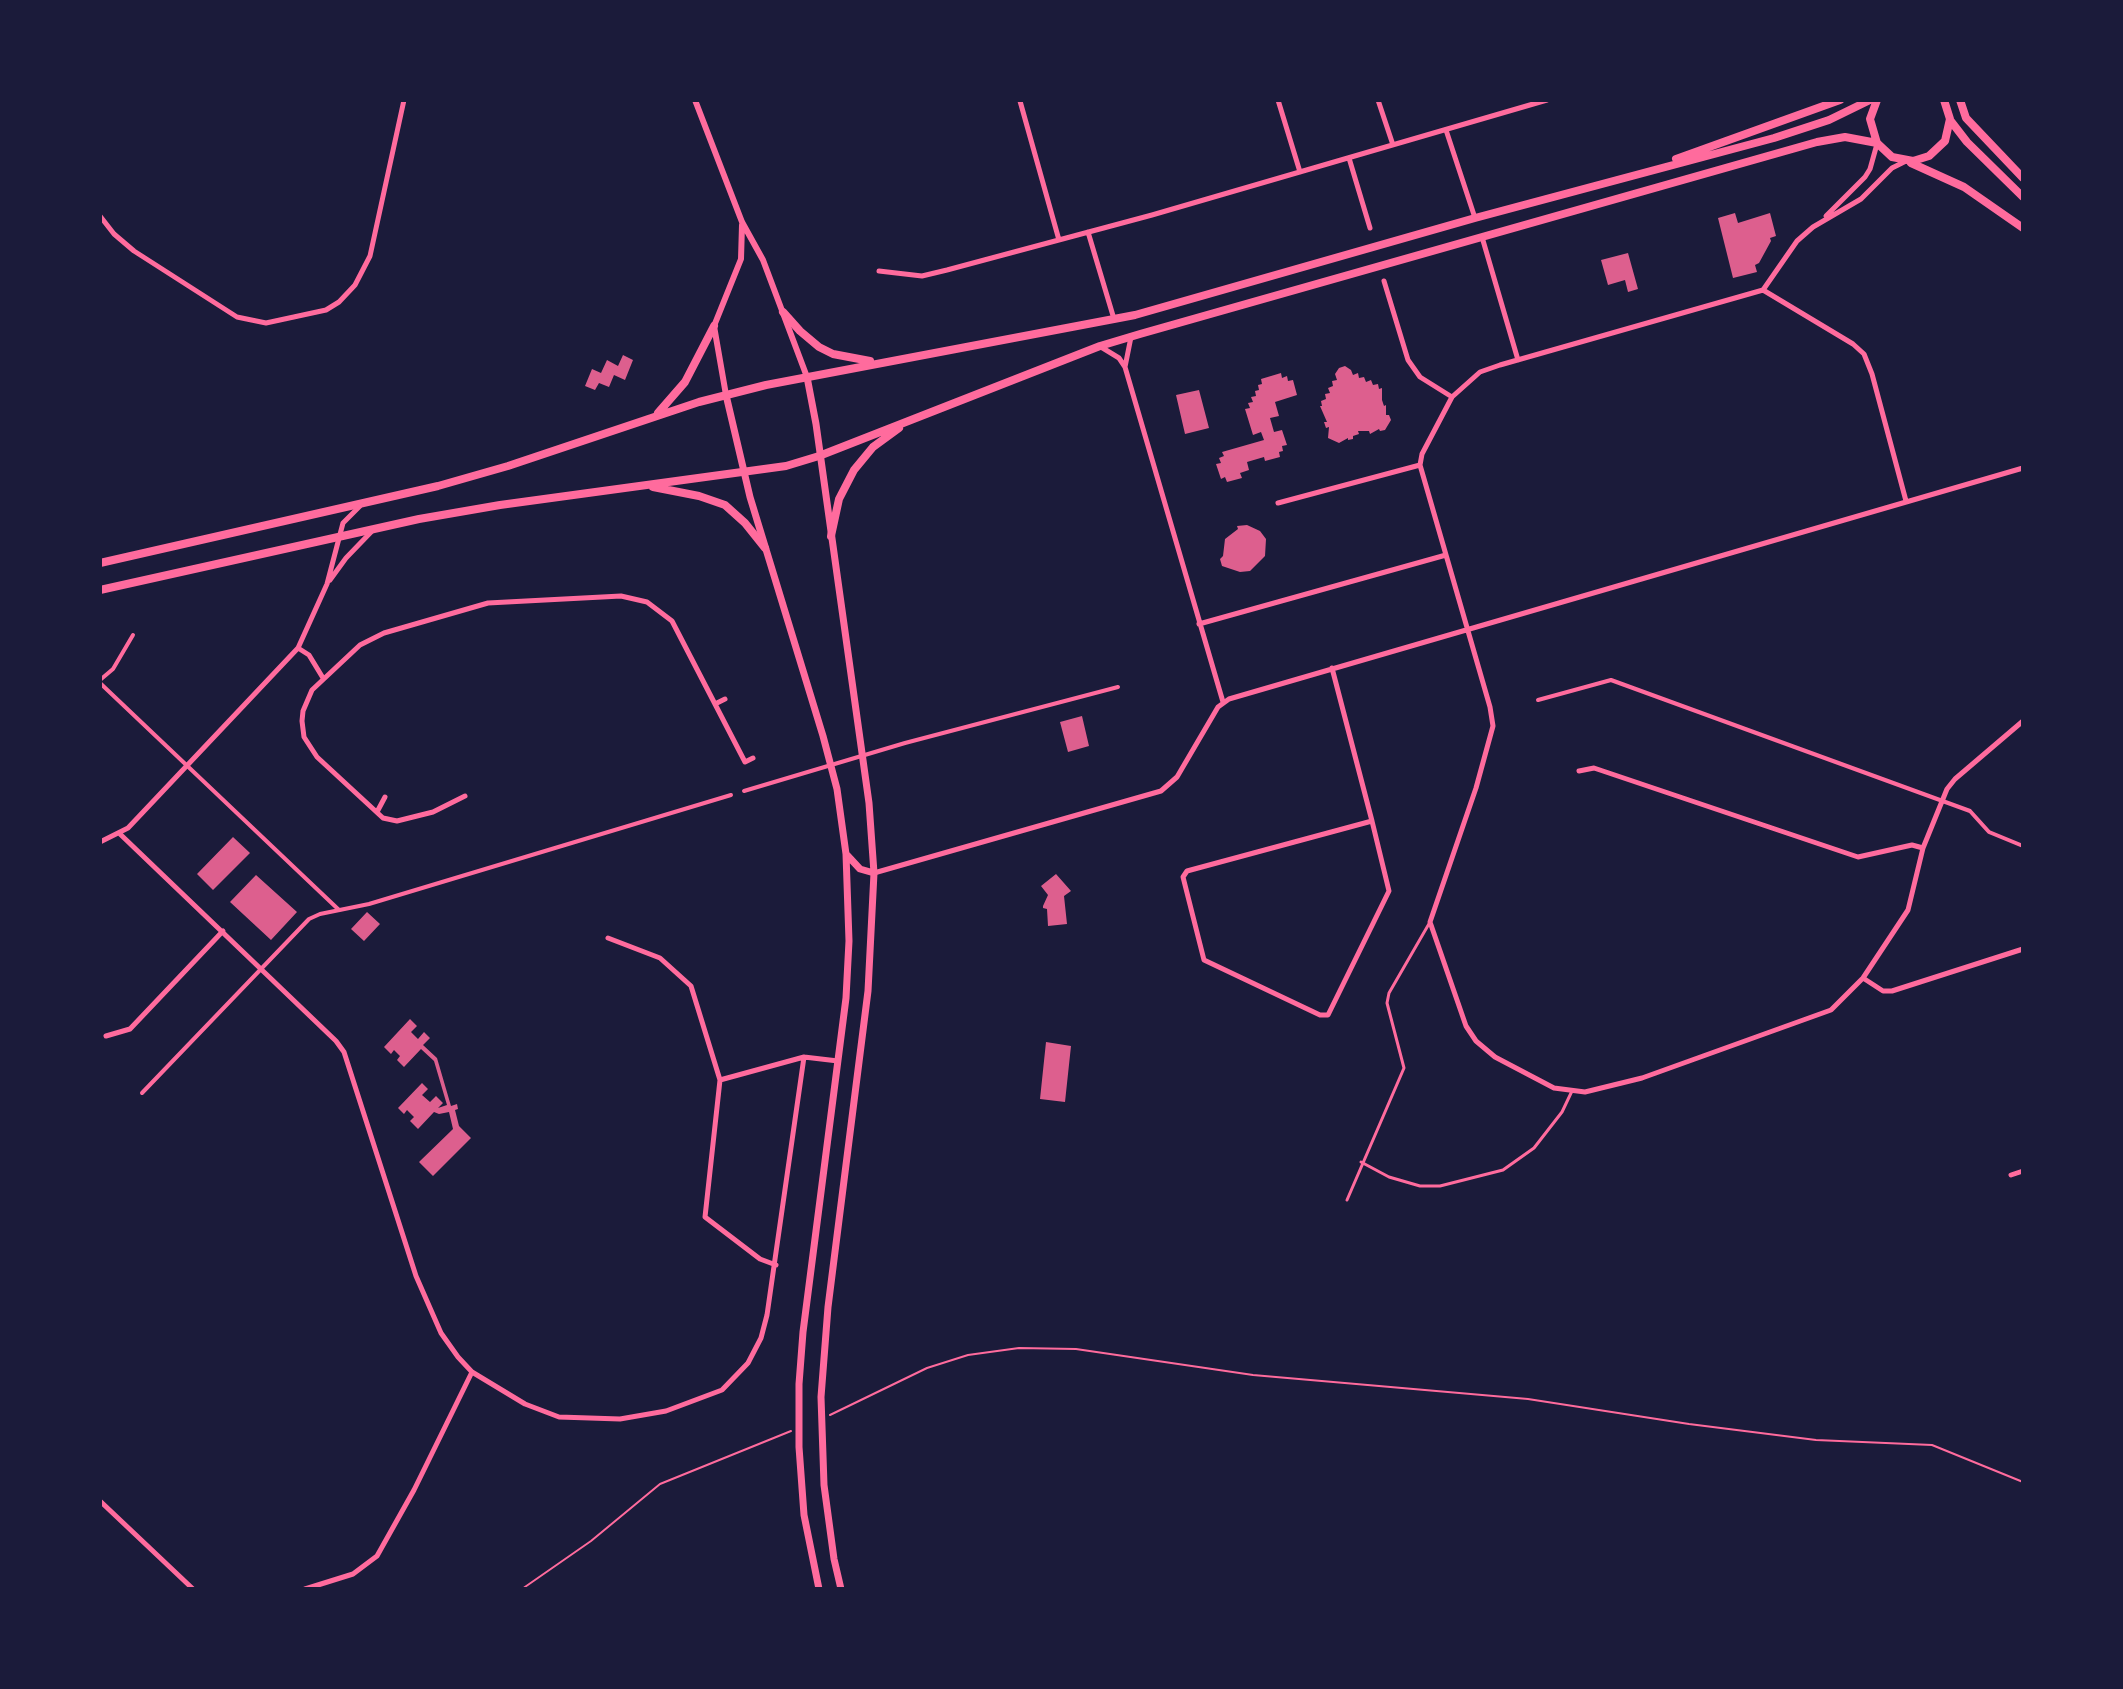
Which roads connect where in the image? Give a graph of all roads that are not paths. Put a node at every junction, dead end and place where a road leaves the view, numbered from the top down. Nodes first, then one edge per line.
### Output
1 (404, 100) edge
2 (695, 100) edge
3 (1278, 100) edge
4 (1378, 100) edge
5 (1547, 100) edge
6 (1840, 100) edge
7 (1870, 100) edge
8 (1877, 100) edge
9 (1960, 100) edge
10 (1020, 101) edge
11 (1945, 101) edge
12 (1950, 119) junction
13 (1446, 130) junction
14 (1877, 143) junction
15 (1393, 145) junction
16 (1349, 158) junction
17 (1907, 161) junction
18 (1646, 171) junction
19 (1300, 172) junction
20 (2023, 178) edge
21 (2023, 197) edge
22 (100, 216) edge
23 (1475, 218) junction
24 (742, 222) junction
25 (1820, 222) junction
26 (102, 224) edge
27 (1370, 228) dead end
28 (2023, 228) edge
29 (1088, 232) junction
30 (1482, 236) junction
31 (1059, 240) junction
32 (879, 271) dead end
33 (1384, 281) dead end
34 (1763, 290) junction
35 (783, 312) junction
36 (1114, 320) junction
37 (714, 326) junction
38 (1131, 337) junction
39 (1100, 346) junction
40 (1518, 360) junction
41 (879, 362) junction
42 (1125, 367) junction
43 (807, 377) junction
44 (726, 395) junction
45 (1452, 397) junction
46 (654, 416) junction
47 (913, 418) junction
48 (819, 456) junction
49 (1420, 465) junction
50 (2023, 468) edge
51 (744, 472) junction
52 (644, 486) junction
53 (1906, 501) junction
54 (1278, 503) dead end
55 (360, 506) junction
56 (373, 530) junction
57 (831, 536) junction
58 (337, 537) junction
59 (765, 548) junction
60 (1446, 555) junction
61 (100, 563) edge
62 (327, 584) junction
63 (100, 590) edge
64 (1199, 624) junction
65 (1468, 629) junction
66 (133, 635) dead end
67 (298, 648) junction
68 (1332, 668) junction
69 (323, 678) junction
70 (100, 681) edge
71 (1118, 687) dead end
72 (725, 699) dead end
73 (1538, 700) dead end
74 (1223, 702) junction
75 (715, 704) junction
76 (2023, 721) edge
77 (753, 758) dead end
78 (188, 765) junction
79 (1579, 771) dead end
80 (744, 791) dead end
81 (731, 795) dead end
82 (465, 796) dead end
83 (385, 797) dead end
84 (1941, 800) junction
85 (377, 812) junction
86 (1372, 821) junction
87 (120, 834) junction
88 (100, 842) edge
89 (2023, 846) edge
90 (1923, 848) junction
91 (846, 854) junction
92 (874, 873) junction
93 (339, 910) junction
94 (1430, 922) junction
95 (223, 931) junction
96 (608, 938) dead end
97 (2023, 949) edge
98 (262, 967) junction
99 (1863, 978) junction
100 (106, 1036) dead end
101 (804, 1057) junction
102 (838, 1061) junction
103 (859, 1065) junction
104 (720, 1080) junction
105 (1572, 1091) junction
106 (142, 1093) dead end
107 (1361, 1162) junction
108 (2023, 1171) edge
109 (2011, 1175) dead end
110 (1347, 1200) dead end
111 (776, 1265) junction
112 (472, 1372) junction
113 (100, 1501) edge
114 (193, 1589) edge
115 (305, 1589) edge
116 (819, 1589) edge
117 (841, 1589) edge

1 - 26 street
2 - 24 street
3 - 19 street
4 - 15 street
5 - 13 street
6 - 18 main road
7 - 18 main road
8 - 14 main road
9 - 20 main road
10 - 31 street
11 - 12 main road
12 - 17 main road
12 - 21 main road
13 - 15 street
13 - 23 street
14 - 17 main road
14 - 25 street
14 - 30 main road
15 - 16 street
16 - 19 street
16 - 27 street
17 - 25 street
17 - 28 main road
18 - 23 main road
19 - 29 street
22 - 26 street
23 - 36 main road
24 - 35 street
24 - 37 street
25 - 34 street
29 - 31 street
29 - 36 street
30 - 38 main road
30 - 40 street
31 - 32 street
33 - 45 street
34 - 40 street
34 - 53 street
35 - 41 main road
35 - 43 street
36 - 41 main road
37 - 44 street
37 - 46 main road
38 - 39 main road
38 - 42 street
39 - 42 street
39 - 47 main road
40 - 45 street
41 - 43 main road
42 - 64 street
43 - 44 main road
43 - 48 main road
44 - 46 main road
44 - 51 main road
45 - 49 street
46 - 55 main road
47 - 48 main road
47 - 57 main road
48 - 51 main road
48 - 57 main road
49 - 54 street
49 - 60 street
50 - 53 street
51 - 52 main road
51 - 59 main road
52 - 56 main road
52 - 59 main road
53 - 65 street
55 - 58 street
55 - 61 main road
56 - 58 main road
56 - 62 street
57 - 92 main road
58 - 62 street
58 - 63 main road
59 - 91 main road
60 - 64 street
60 - 65 street
62 - 67 street
64 - 74 street
65 - 68 street
65 - 94 street
66 - 70 street
67 - 69 street
67 - 78 street
68 - 74 street
68 - 86 street
69 - 75 street
69 - 85 street
70 - 78 street
71 - 80 street
72 - 75 street
73 - 84 street
74 - 92 street
75 - 77 street
76 - 84 street
78 - 87 street
78 - 93 street
79 - 90 street
81 - 93 street
82 - 85 street
83 - 85 street
84 - 89 street
84 - 90 street
86 - 86 street
87 - 88 street
87 - 95 street
90 - 99 street
91 - 92 main road
91 - 102 main road
92 - 103 main road
93 - 98 street
94 - 105 street
94 - 107 lane
95 - 98 street
95 - 100 street
96 - 104 street
97 - 99 street
98 - 106 street
98 - 112 street
99 - 105 street
101 - 102 street
101 - 104 street
101 - 111 street
102 - 103 main road
102 - 116 main road
103 - 117 main road
104 - 111 street
105 - 107 lane
107 - 110 lane
108 - 109 street
111 - 112 street
112 - 115 street
113 - 114 street

